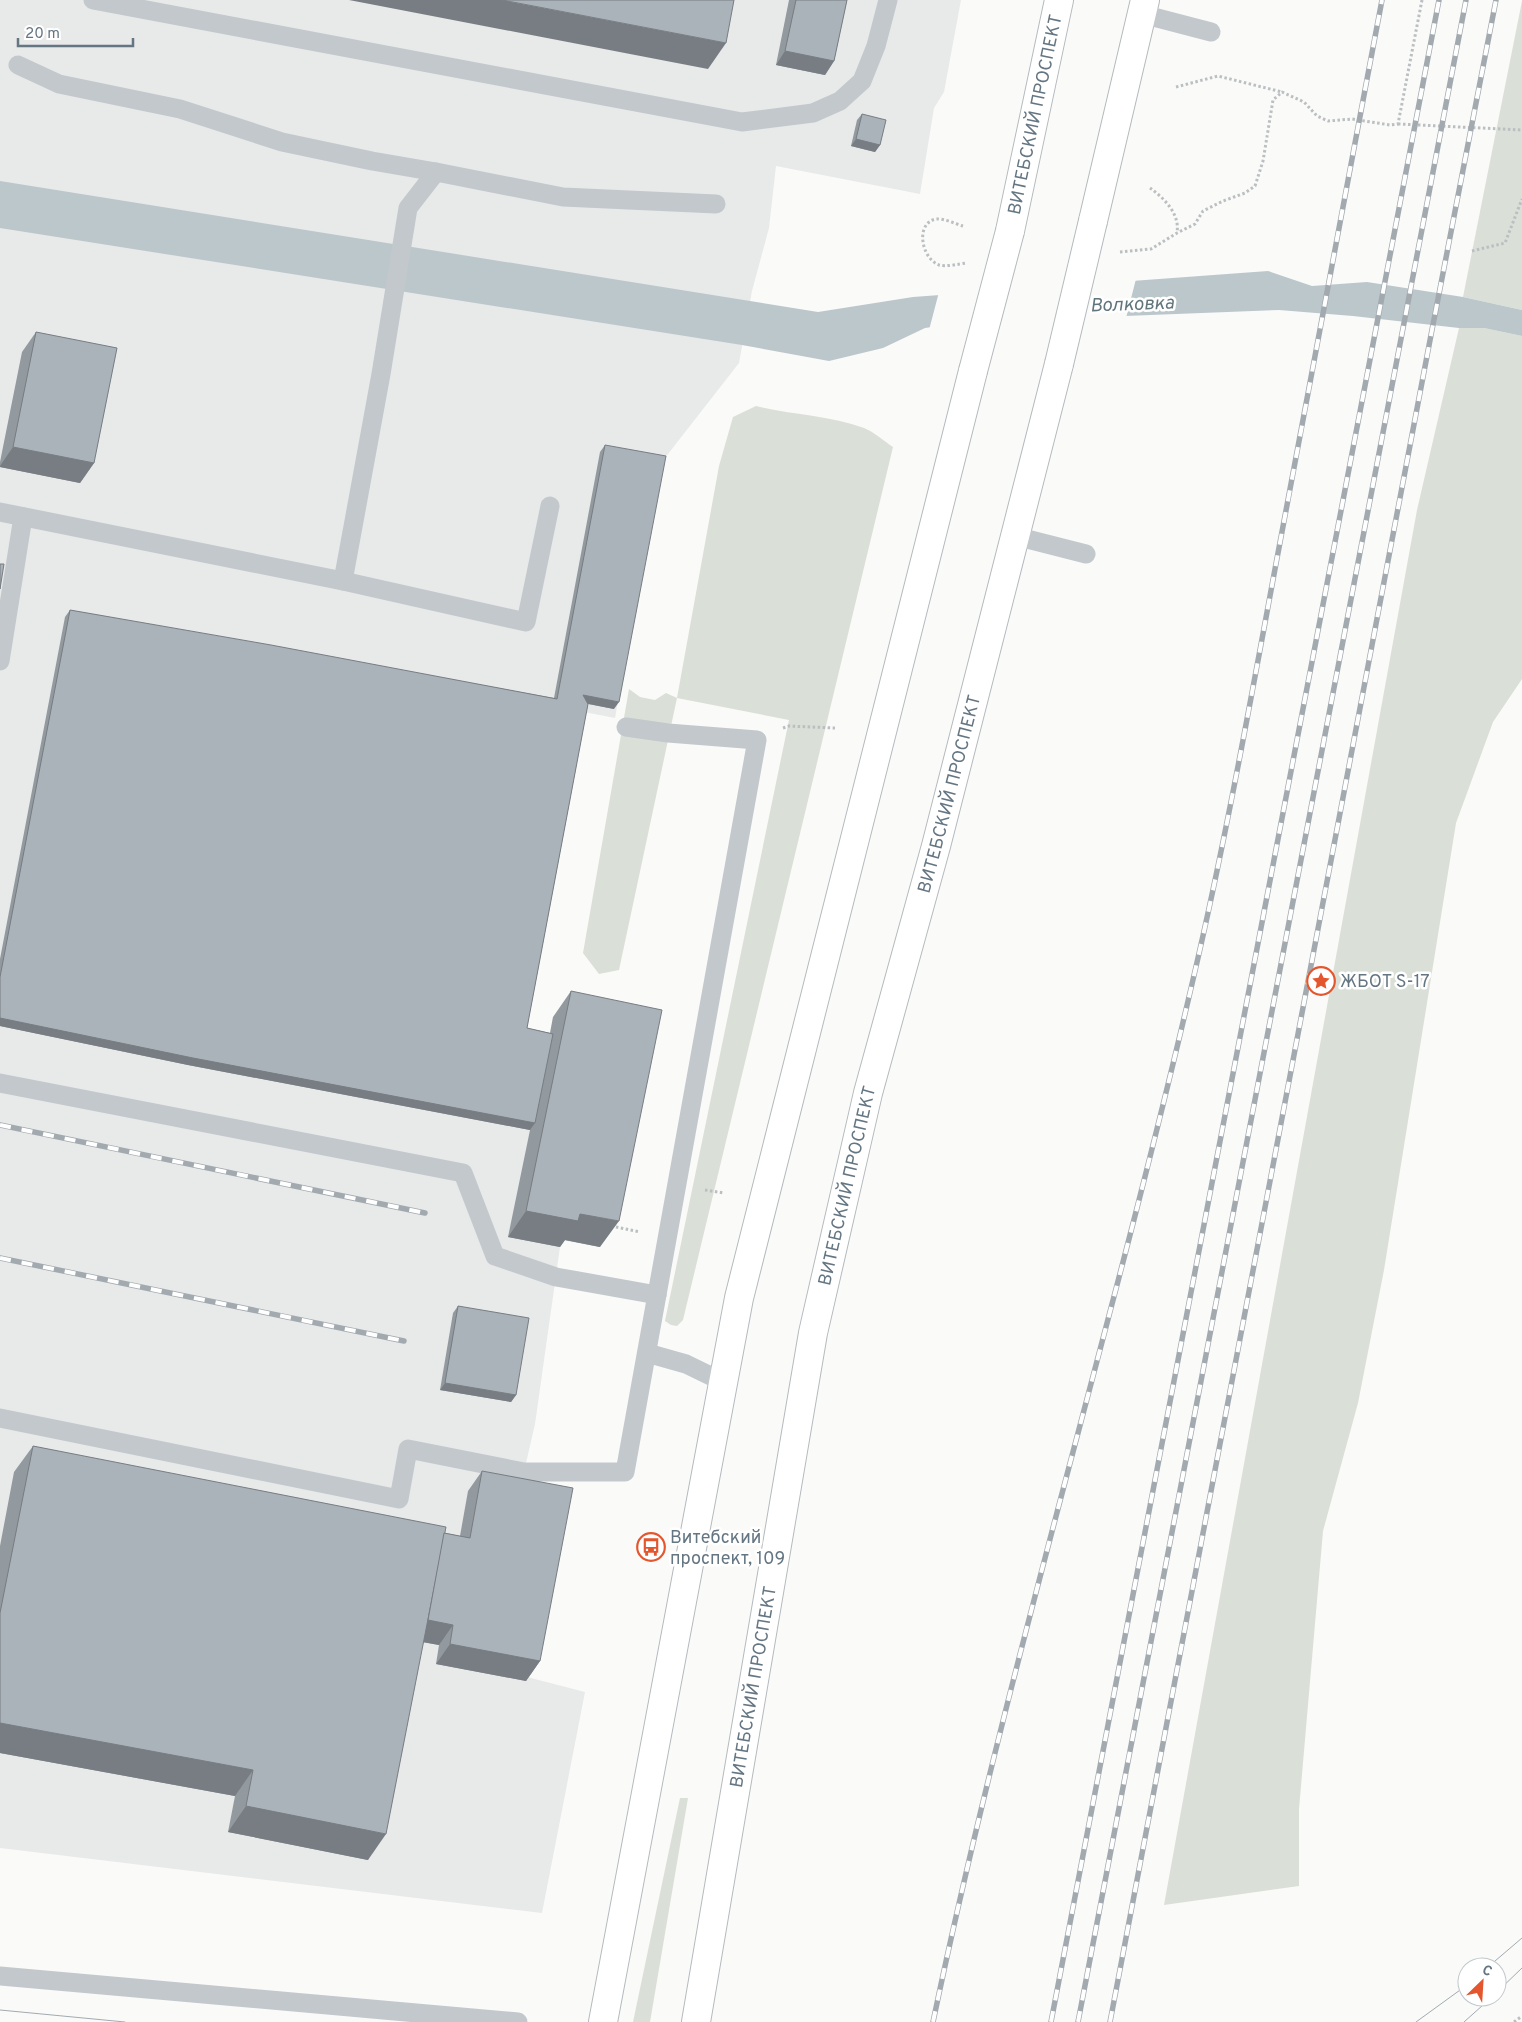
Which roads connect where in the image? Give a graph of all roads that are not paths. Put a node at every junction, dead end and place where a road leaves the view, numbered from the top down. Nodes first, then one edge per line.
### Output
1 (94, 0) edge
2 (888, 0) edge
3 (1059, 0) edge
4 (1143, 7) edge
5 (1211, 32) dead end
6 (18, 66) dead end
7 (436, 172) junction
8 (716, 204) dead end
9 (550, 506) dead end
10 (0, 512) edge
11 (23, 517) junction
12 (1015, 536) junction
13 (1086, 554) dead end
14 (343, 581) junction
15 (0, 661) edge
16 (626, 726) dead end
17 (0, 1083) edge
18 (657, 1295) junction
19 (647, 1353) junction
20 (723, 1382) junction
21 (0, 1418) edge
22 (0, 1976) edge
23 (518, 2022) edge
24 (603, 2022) edge
25 (696, 2022) edge

1 - 2 lane
3 - 20 main road, ВИТЕБСКИЙ ПРОСПЕКТ, bridge
4 - 5 lane
4 - 12 main road, ВИТЕБСКИЙ ПРОСПЕКТ, bridge
6 - 7 lane
7 - 8 lane
7 - 14 lane
9 - 14 lane
10 - 11 lane
11 - 14 lane
11 - 15 lane
12 - 13 lane
12 - 25 main road, ВИТЕБСКИЙ ПРОСПЕКТ
16 - 18 lane
17 - 18 lane
18 - 19 lane
19 - 20 lane
19 - 21 lane
20 - 24 main road
22 - 23 lane

